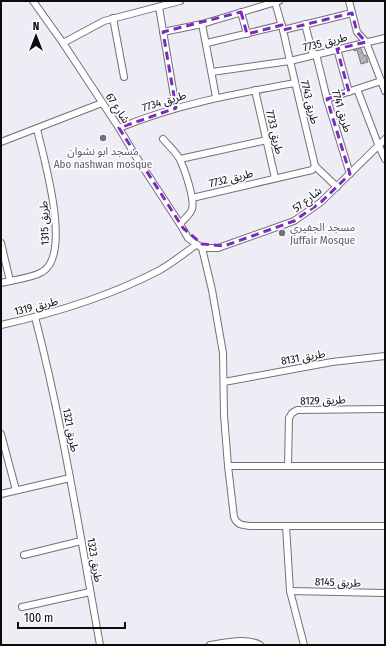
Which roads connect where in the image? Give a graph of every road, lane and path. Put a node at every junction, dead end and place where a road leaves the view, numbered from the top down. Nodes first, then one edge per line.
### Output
1 (33, 1) edge
2 (180, 1) edge
3 (350, 1) edge
4 (277, 2) edge
5 (159, 7) junction
6 (241, 12) junction
7 (352, 13) junction
8 (113, 18) junction
9 (202, 24) junction
10 (305, 24) junction
11 (283, 28) junction
12 (163, 32) junction
13 (247, 34) junction
14 (385, 38) edge
15 (366, 42) junction
16 (63, 43) junction
17 (207, 43) junction
18 (337, 49) junction
19 (314, 54) junction
20 (290, 61) junction
21 (212, 72) junction
22 (124, 77) dead end
23 (381, 81) junction
24 (295, 83) junction
25 (357, 89) junction
26 (255, 90) junction
27 (385, 91) edge
28 (349, 92) junction
29 (216, 97) junction
30 (327, 99) junction
31 (102, 103) junction
32 (176, 108) junction
33 (37, 128) junction
34 (119, 128) junction
35 (163, 139) dead end
36 (385, 139) edge
37 (267, 140) junction
38 (1, 142) edge
39 (378, 144) junction
40 (180, 159) junction
41 (385, 159) edge
42 (315, 166) junction
43 (350, 174) junction
44 (275, 178) junction
45 (337, 187) junction
46 (192, 198) junction
47 (182, 226) junction
48 (1, 243) edge
49 (224, 246) junction
50 (199, 247) junction
51 (10, 281) junction
52 (1, 283) edge
53 (35, 317) junction
54 (1, 325) edge
55 (385, 356) edge
56 (224, 382) junction
57 (385, 409) edge
58 (1, 434) edge
59 (228, 466) junction
60 (288, 466) junction
61 (385, 466) edge
62 (70, 478) junction
63 (16, 490) junction
64 (1, 494) edge
65 (286, 526) junction
66 (385, 526) edge
67 (81, 541) junction
68 (24, 555) dead end
69 (290, 591) junction
70 (90, 592) junction
71 (385, 593) edge
72 (22, 607) dead end
73 (100, 645) edge
74 (210, 645) edge
75 (260, 645) edge
76 (304, 645) edge

1 - 16 street, شارع 67
2 - 5 street
3 - 7 street
4 - 6 street
4 - 11 street, طريق 7743
5 - 8 street
5 - 12 street
6 - 9 street
6 - 13 street
7 - 10 street
7 - 15 street
8 - 16 street
8 - 22 street
9 - 12 street
9 - 17 street
10 - 11 street
10 - 19 street, طريق 7741
11 - 13 street
11 - 20 street, طريق 7743
12 - 32 street
13 - 17 street
14 - 15 street, طريق 7735
15 - 18 street, طريق 7735
15 - 23 street
16 - 31 street, شارع 67
17 - 21 street
18 - 19 street, طريق 7735
18 - 28 street
19 - 20 street, طريق 7735
19 - 30 street, طريق 7741
20 - 21 street, طريق 7735
20 - 24 street, طريق 7743
21 - 29 street
23 - 25 street
23 - 27 street
24 - 26 street, طريق 7734
24 - 42 street, طريق 7743
25 - 28 street
25 - 39 street
26 - 29 street, طريق 7734
26 - 37 street, طريق 7733
28 - 30 street
29 - 32 street, طريق 7734
30 - 43 street, طريق 7741
31 - 33 street
31 - 34 street, شارع 67
32 - 34 street, طريق 7734
33 - 38 street
33 - 51 street, طريق 1315
34 - 47 street, شارع 67
35 - 40 street
36 - 39 street, شارع 57
37 - 40 street
37 - 44 street, طريق 7733
39 - 41 street
39 - 43 street, شارع 57
40 - 46 street
42 - 44 street
42 - 45 street
43 - 45 street, شارع 57
44 - 46 street, طريق 7732
45 - 49 street, شارع 57
46 - 47 street
47 - 49 street, شارع 67
47 - 50 street, شارع 67
48 - 51 street
49 - 50 street
50 - 53 street, طريق 1319
50 - 56 street
51 - 52 street, طريق 1315
53 - 54 street, طريق 1319
53 - 62 street, طريق 1321
55 - 56 street, طريق 8131
56 - 59 street
57 - 60 street, طريق 8129
58 - 63 street
59 - 60 street
59 - 65 street
60 - 61 street
62 - 63 street
62 - 67 street, طريق 1323
63 - 64 street
65 - 66 street
65 - 69 street
67 - 68 street
67 - 70 street, طريق 1323
69 - 71 street, طريق 8145
69 - 76 street
70 - 72 street
70 - 73 street, طريق 1323
74 - 75 street

